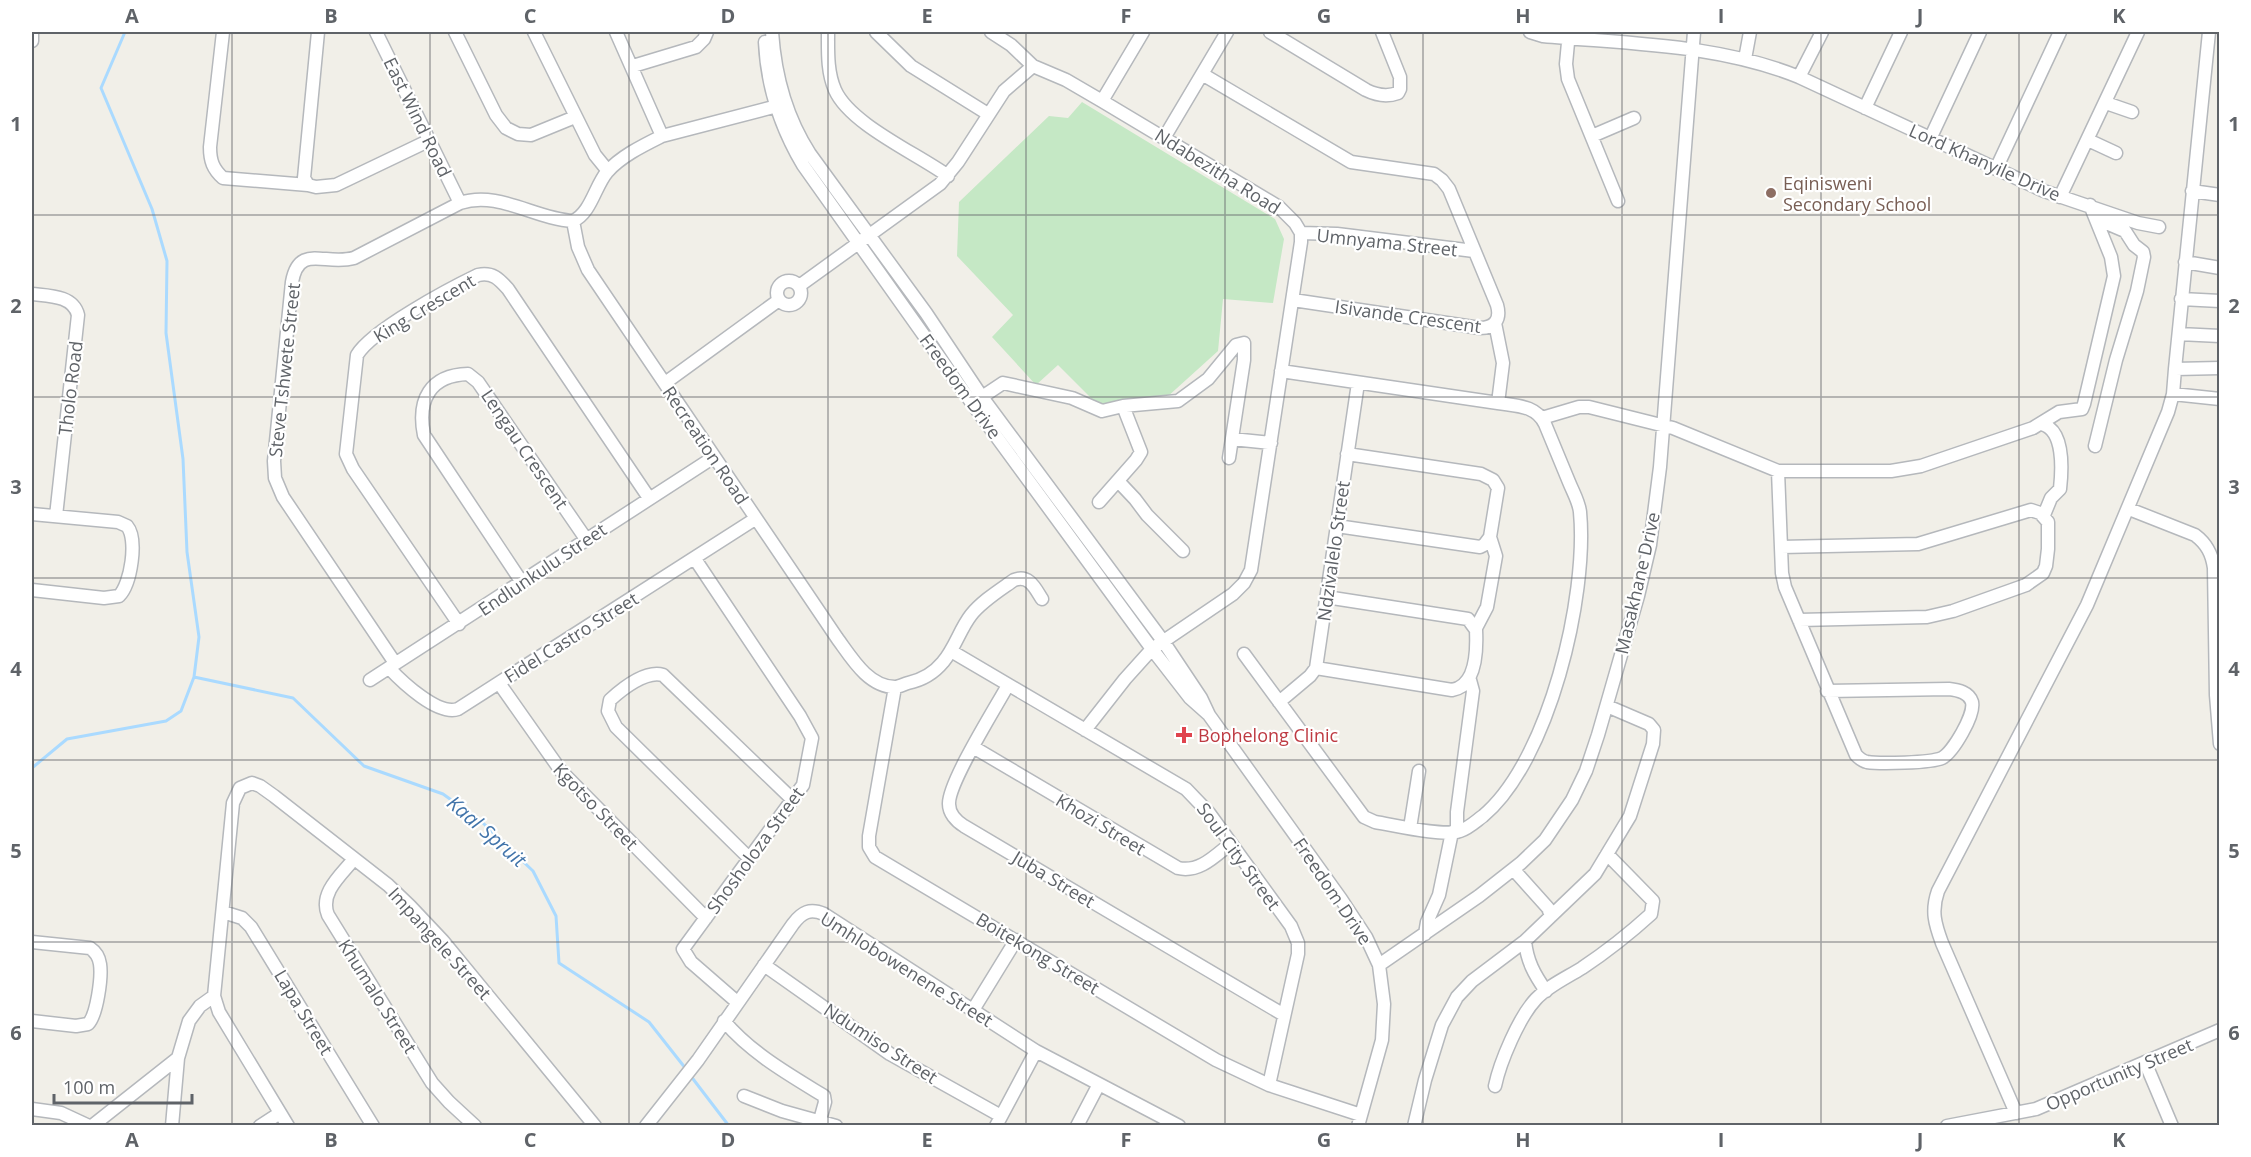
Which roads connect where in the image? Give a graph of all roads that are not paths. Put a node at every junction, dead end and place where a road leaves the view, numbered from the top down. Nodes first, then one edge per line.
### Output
1 (32, 32) edge
2 (223, 32) edge
3 (318, 32) edge
4 (376, 32) edge
5 (455, 32) edge
6 (534, 32) edge
7 (616, 32) edge
8 (707, 32) edge
9 (765, 32) edge
10 (772, 32) edge
11 (828, 32) edge
12 (876, 32) edge
13 (991, 32) edge
14 (1227, 32) edge
15 (1270, 32) edge
16 (1382, 32) edge
17 (1530, 32) edge
18 (1694, 32) edge
19 (1749, 32) edge
20 (1822, 32) edge
21 (1901, 32) edge
22 (1980, 32) edge
23 (2060, 32) edge
24 (2138, 32) edge
25 (2209, 32) edge
26 (1138, 33) edge
27 (1569, 35) edge
28 (32, 40) edge
29 (1693, 50) junction
30 (1745, 59) junction
31 (633, 66) junction
32 (1033, 66) junction
33 (1202, 74) junction
34 (1799, 77) junction
35 (1102, 101) junction
36 (2106, 103) junction
37 (780, 106) junction
38 (1865, 108) junction
39 (2132, 112) dead end
40 (988, 114) junction
41 (575, 117) junction
42 (1634, 118) dead end
43 (662, 136) junction
44 (1592, 136) junction
45 (1164, 138) junction
46 (1930, 139) junction
47 (2088, 140) junction
48 (428, 141) junction
49 (2116, 153) dead end
50 (1996, 169) junction
51 (608, 171) junction
52 (948, 176) junction
53 (308, 185) junction
54 (2192, 191) junction
55 (2220, 195) edge
56 (2060, 197) junction
57 (1618, 201) dead end
58 (460, 203) junction
59 (2090, 205) junction
60 (2097, 219) junction
61 (573, 221) junction
62 (2159, 226) dead end
63 (1301, 233) junction
64 (864, 240) junction
65 (1474, 251) junction
66 (2185, 262) junction
67 (2220, 268) edge
68 (32, 294) edge
69 (2181, 299) junction
70 (1293, 300) junction
71 (2220, 302) edge
72 (1495, 324) junction
73 (2178, 334) junction
74 (2220, 336) edge
75 (2220, 368) edge
76 (2175, 369) junction
77 (1281, 371) junction
78 (665, 383) junction
79 (1358, 383) junction
80 (2173, 394) junction
81 (982, 397) junction
82 (2220, 399) edge
83 (1498, 403) junction
84 (1123, 406) junction
85 (1542, 418) junction
86 (2041, 424) junction
87 (1663, 425) junction
88 (1232, 439) junction
89 (1271, 443) junction
90 (2095, 446) dead end
91 (1347, 454) junction
92 (714, 457) junction
93 (1229, 458) dead end
94 (1778, 471) junction
95 (1118, 481) junction
96 (649, 498) junction
97 (1099, 502) dead end
98 (2129, 509) junction
99 (32, 514) edge
100 (56, 516) junction
101 (2044, 516) junction
102 (755, 519) junction
103 (1337, 526) junction
104 (1490, 537) junction
105 (586, 539) junction
106 (1781, 547) junction
107 (1183, 551) dead end
108 (695, 559) junction
109 (521, 581) junction
110 (32, 590) edge
111 (1326, 597) junction
112 (1042, 599) dead end
113 (1799, 620) junction
114 (459, 624) junction
115 (1476, 628) junction
116 (1163, 641) junction
117 (1152, 649) junction
118 (951, 651) junction
119 (1244, 654) dead end
120 (392, 665) junction
121 (1316, 668) junction
122 (370, 680) dead end
123 (1470, 680) junction
124 (499, 684) junction
125 (1008, 685) junction
126 (895, 687) junction
127 (1827, 691) junction
128 (1279, 702) junction
129 (1607, 706) junction
130 (1209, 714) junction
131 (1085, 730) junction
132 (2220, 744) edge
133 (973, 747) junction
134 (1419, 771) dead end
135 (792, 799) junction
136 (1410, 828) junction
137 (1455, 832) junction
138 (1230, 844) junction
139 (1607, 854) junction
140 (749, 858) junction
141 (354, 859) junction
142 (1514, 870) junction
143 (224, 912) junction
144 (1551, 916) junction
145 (706, 918) junction
146 (1425, 934) junction
147 (1016, 940) junction
148 (1525, 940) junction
149 (32, 942) edge
150 (764, 965) junction
151 (1379, 965) junction
152 (1546, 991) junction
153 (214, 996) junction
154 (737, 1002) junction
155 (973, 1010) junction
156 (1284, 1015) junction
157 (724, 1021) junction
158 (32, 1022) edge
159 (2220, 1030) edge
160 (1036, 1051) junction
161 (178, 1058) junction
162 (2145, 1062) junction
163 (1099, 1084) junction
164 (1269, 1085) junction
165 (1495, 1086) dead end
166 (744, 1096) dead end
167 (32, 1112) edge
168 (280, 1113) junction
169 (2016, 1113) junction
170 (820, 1120) junction
171 (1359, 1120) edge
172 (998, 1121) edge
173 (591, 1124) edge
174 (90, 1125) edge
175 (172, 1125) edge
176 (260, 1125) edge
177 (288, 1125) edge
178 (372, 1125) edge
179 (474, 1125) edge
180 (646, 1125) edge
181 (836, 1125) edge
182 (1077, 1125) edge
183 (1179, 1125) edge
184 (1414, 1125) edge
185 (1947, 1125) edge
186 (2172, 1125) edge

1 - 28 street
2 - 53 street
3 - 53 street
4 - 48 street, East Wind Road
5 - 41 street
6 - 41 street
7 - 31 street
8 - 31 street
9 - 37 street, Freedom Drive
10 - 37 street, Freedom Drive
11 - 52 street
12 - 40 street
13 - 32 street
14 - 33 street
15 - 16 street
17 - 27 street, Lord Khanyile Drive
18 - 29 street, Masakhane Drive
19 - 30 street
20 - 34 street
21 - 38 street
22 - 46 street
23 - 50 street
24 - 36 street
25 - 54 street
26 - 35 street
27 - 29 street, Lord Khanyile Drive
27 - 44 street
29 - 30 street, Lord Khanyile Drive
29 - 87 street, Masakhane Drive
30 - 34 street, Lord Khanyile Drive
31 - 43 street
32 - 35 street, Ndabezitha Road
32 - 40 street
33 - 45 street
33 - 65 street, Isivande Crescent
34 - 38 street, Lord Khanyile Drive
35 - 45 street, Ndabezitha Road
36 - 39 street
36 - 47 street
37 - 43 street
37 - 64 street, Freedom Drive
38 - 46 street, Lord Khanyile Drive
40 - 52 street
41 - 51 street
42 - 44 street
43 - 51 street
44 - 57 street
45 - 63 street, Ndabezitha Road
46 - 50 street, Lord Khanyile Drive
47 - 49 street
47 - 56 street
48 - 53 street
48 - 58 street, East Wind Road
50 - 56 street, Lord Khanyile Drive
51 - 61 street
52 - 64 street
54 - 55 street
54 - 66 street
56 - 59 street, Lord Khanyile Drive
58 - 61 street, Steve Tshwete Street
58 - 120 street, Steve Tshwete Street
59 - 60 street
59 - 62 street, Lord Khanyile Drive
60 - 86 street
60 - 90 street
61 - 78 street, Recreation Road
63 - 65 street, Umnyama Street
63 - 70 street
64 - 78 street
64 - 81 street, Freedom Drive
64 - 117 street, Freedom Drive
65 - 72 street, Isivande Crescent
66 - 67 street
66 - 69 street
68 - 100 street, Tholo Road
69 - 71 street
69 - 73 street
70 - 72 street, Isivande Crescent
70 - 77 street
72 - 83 street
73 - 74 street
73 - 76 street
75 - 76 street
76 - 80 street
77 - 79 street
77 - 89 street
78 - 92 street, Recreation Road
79 - 83 street
79 - 91 street, Ndzivalelo Street
80 - 82 street
80 - 98 street
81 - 84 street
81 - 116 street, Freedom Drive
83 - 85 street
84 - 88 street
84 - 95 street
85 - 87 street
85 - 137 street
86 - 94 street
86 - 101 street
87 - 94 street
87 - 129 street, Masakhane Drive
88 - 89 street
88 - 93 street
89 - 116 street
91 - 103 street, Ndzivalelo Street
91 - 104 street
92 - 96 street, Endlunkulu Street
92 - 102 street, Recreation Road
94 - 106 street
95 - 97 street
95 - 107 street
96 - 105 street, Endlunkulu Street
96 - 114 street, King Crescent
98 - 132 street
98 - 169 street
99 - 100 street
100 - 110 street
101 - 106 street
101 - 113 street
102 - 108 street, Fidel Castro Street
102 - 126 street, Recreation Road
103 - 104 street
103 - 111 street, Ndzivalelo Street
104 - 115 street
105 - 109 street, Endlunkulu Street
105 - 109 street, Lengau Crescent
106 - 113 street
108 - 124 street, Fidel Castro Street
108 - 135 street, Shosholoza Street
109 - 114 street, Endlunkulu Street
111 - 115 street
111 - 121 street, Ndzivalelo Street
112 - 118 street
113 - 127 street
114 - 120 street, Endlunkulu Street
115 - 123 street
116 - 117 street
116 - 130 street, Freedom Drive
117 - 130 street, Freedom Drive
117 - 131 street
118 - 125 street, Soul City Street
118 - 126 street
119 - 128 street
120 - 122 street, Endlunkulu Street
120 - 124 street, Fidel Castro Street
121 - 123 street
121 - 128 street
123 - 137 street
124 - 145 street, Kgotso Street
125 - 131 street, Soul City Street
125 - 133 street, Juba Street
126 - 147 street, Boitekong Street
127 - 127 street
128 - 136 street
129 - 139 street
129 - 142 street, Masakhane Drive
130 - 151 street, Freedom Drive
131 - 138 street, Soul City Street
133 - 138 street, Khozi Street
133 - 156 street, Juba Street
134 - 136 street
135 - 140 street, Shosholoza Street
135 - 140 street
136 - 137 street
137 - 146 street
138 - 156 street, Soul City Street
139 - 144 street
139 - 152 street
140 - 145 street, Shosholoza Street
141 - 143 street, Impangele Street
141 - 173 street, Impangele Street
141 - 179 street, Khumalo Street
142 - 144 street
142 - 146 street, Masakhane Drive
143 - 153 street
143 - 178 street, Lapa Street
144 - 148 street
145 - 154 street, Shosholoza Street
146 - 151 street, Masakhane Drive
147 - 155 street
147 - 164 street, Boitekong Street
148 - 152 street
148 - 184 street
149 - 158 street
150 - 154 street, Umhlobowenene Street
150 - 155 street, Umhlobowenene Street
150 - 172 street, Ndumiso Street
151 - 171 street, Freedom Drive
152 - 165 street
153 - 161 street
153 - 168 street
154 - 157 street, Umhlobowenene Street
155 - 160 street, Umhlobowenene Street
156 - 164 street, Soul City Street
157 - 170 street
157 - 180 street, Umhlobowenene Street
159 - 162 street, Opportunity Street
160 - 163 street, Umhlobowenene Street
160 - 172 street
161 - 174 street
161 - 175 street
162 - 169 street, Opportunity Street
162 - 186 street
163 - 182 street
163 - 183 street, Umhlobowenene Street
164 - 171 street, Boitekong Street
166 - 170 street
167 - 174 street
168 - 176 street
168 - 177 street
169 - 185 street, Opportunity Street
170 - 181 street

